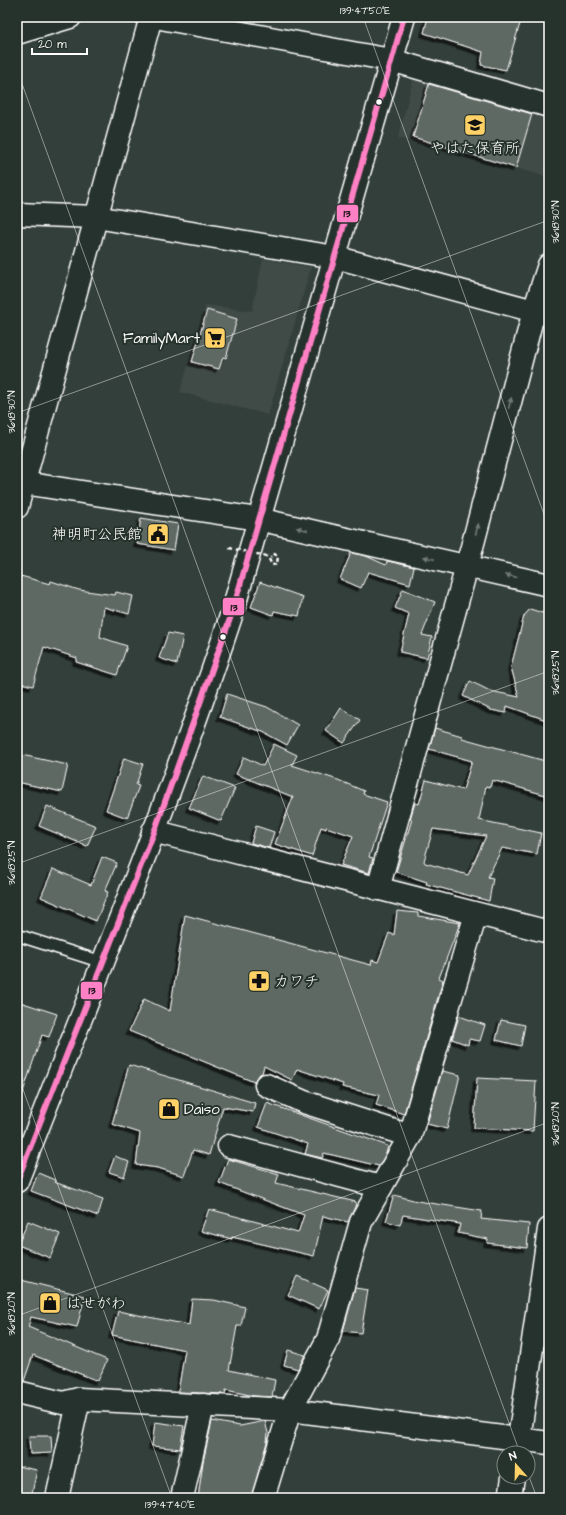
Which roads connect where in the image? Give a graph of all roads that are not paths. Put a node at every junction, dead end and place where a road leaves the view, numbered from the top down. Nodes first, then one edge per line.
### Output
1 (70, 17) edge
2 (151, 17) edge
3 (155, 17) edge
4 (404, 17) edge
5 (17, 33) edge
6 (392, 60) junction
7 (549, 106) edge
8 (17, 214) edge
9 (96, 217) junction
10 (335, 256) junction
11 (549, 265) edge
12 (542, 313) edge
13 (20, 482) edge
14 (17, 507) edge
15 (258, 519) junction
16 (467, 566) junction
17 (549, 585) edge
18 (153, 831) junction
19 (378, 889) junction
20 (476, 914) junction
21 (549, 932) edge
22 (17, 935) edge
23 (102, 962) junction
24 (266, 1085) dead end
25 (410, 1136) junction
26 (228, 1146) dead end
27 (17, 1181) edge
28 (381, 1187) junction
29 (549, 1229) edge
30 (17, 1392) edge
31 (79, 1399) junction
32 (203, 1405) junction
33 (290, 1410) junction
34 (549, 1443) edge
35 (512, 1445) edge
36 (518, 1445) edge
37 (528, 1445) edge
38 (512, 1485) edge
39 (57, 1498) edge
40 (182, 1498) edge
41 (263, 1498) edge
42 (510, 1498) edge

1 - 5 main road
2 - 9 main road
3 - 6 main road
4 - 6 main road
6 - 7 main road
6 - 10 main road
8 - 9 main road
9 - 10 main road
9 - 13 main road
10 - 12 main road
10 - 15 main road
11 - 12 main road
16 -> 12 main road
13 - 14 main road
13 - 15 main road
16 -> 15 main road
15 - 18 main road
17 -> 16 main road
16 - 19 main road
18 - 19 main road
18 - 23 main road
19 - 20 main road
20 - 21 main road
20 - 25 main road
22 - 23 lane
23 - 27 main road
24 - 25 main road
25 - 28 main road
26 - 28 main road
28 - 33 main road
29 - 36 main road
30 - 31 main road
31 - 32 main road
31 - 39 main road
32 - 33 main road
32 - 40 main road
33 - 35 main road
33 - 41 main road
34 - 37 main road
38 - 42 main road

